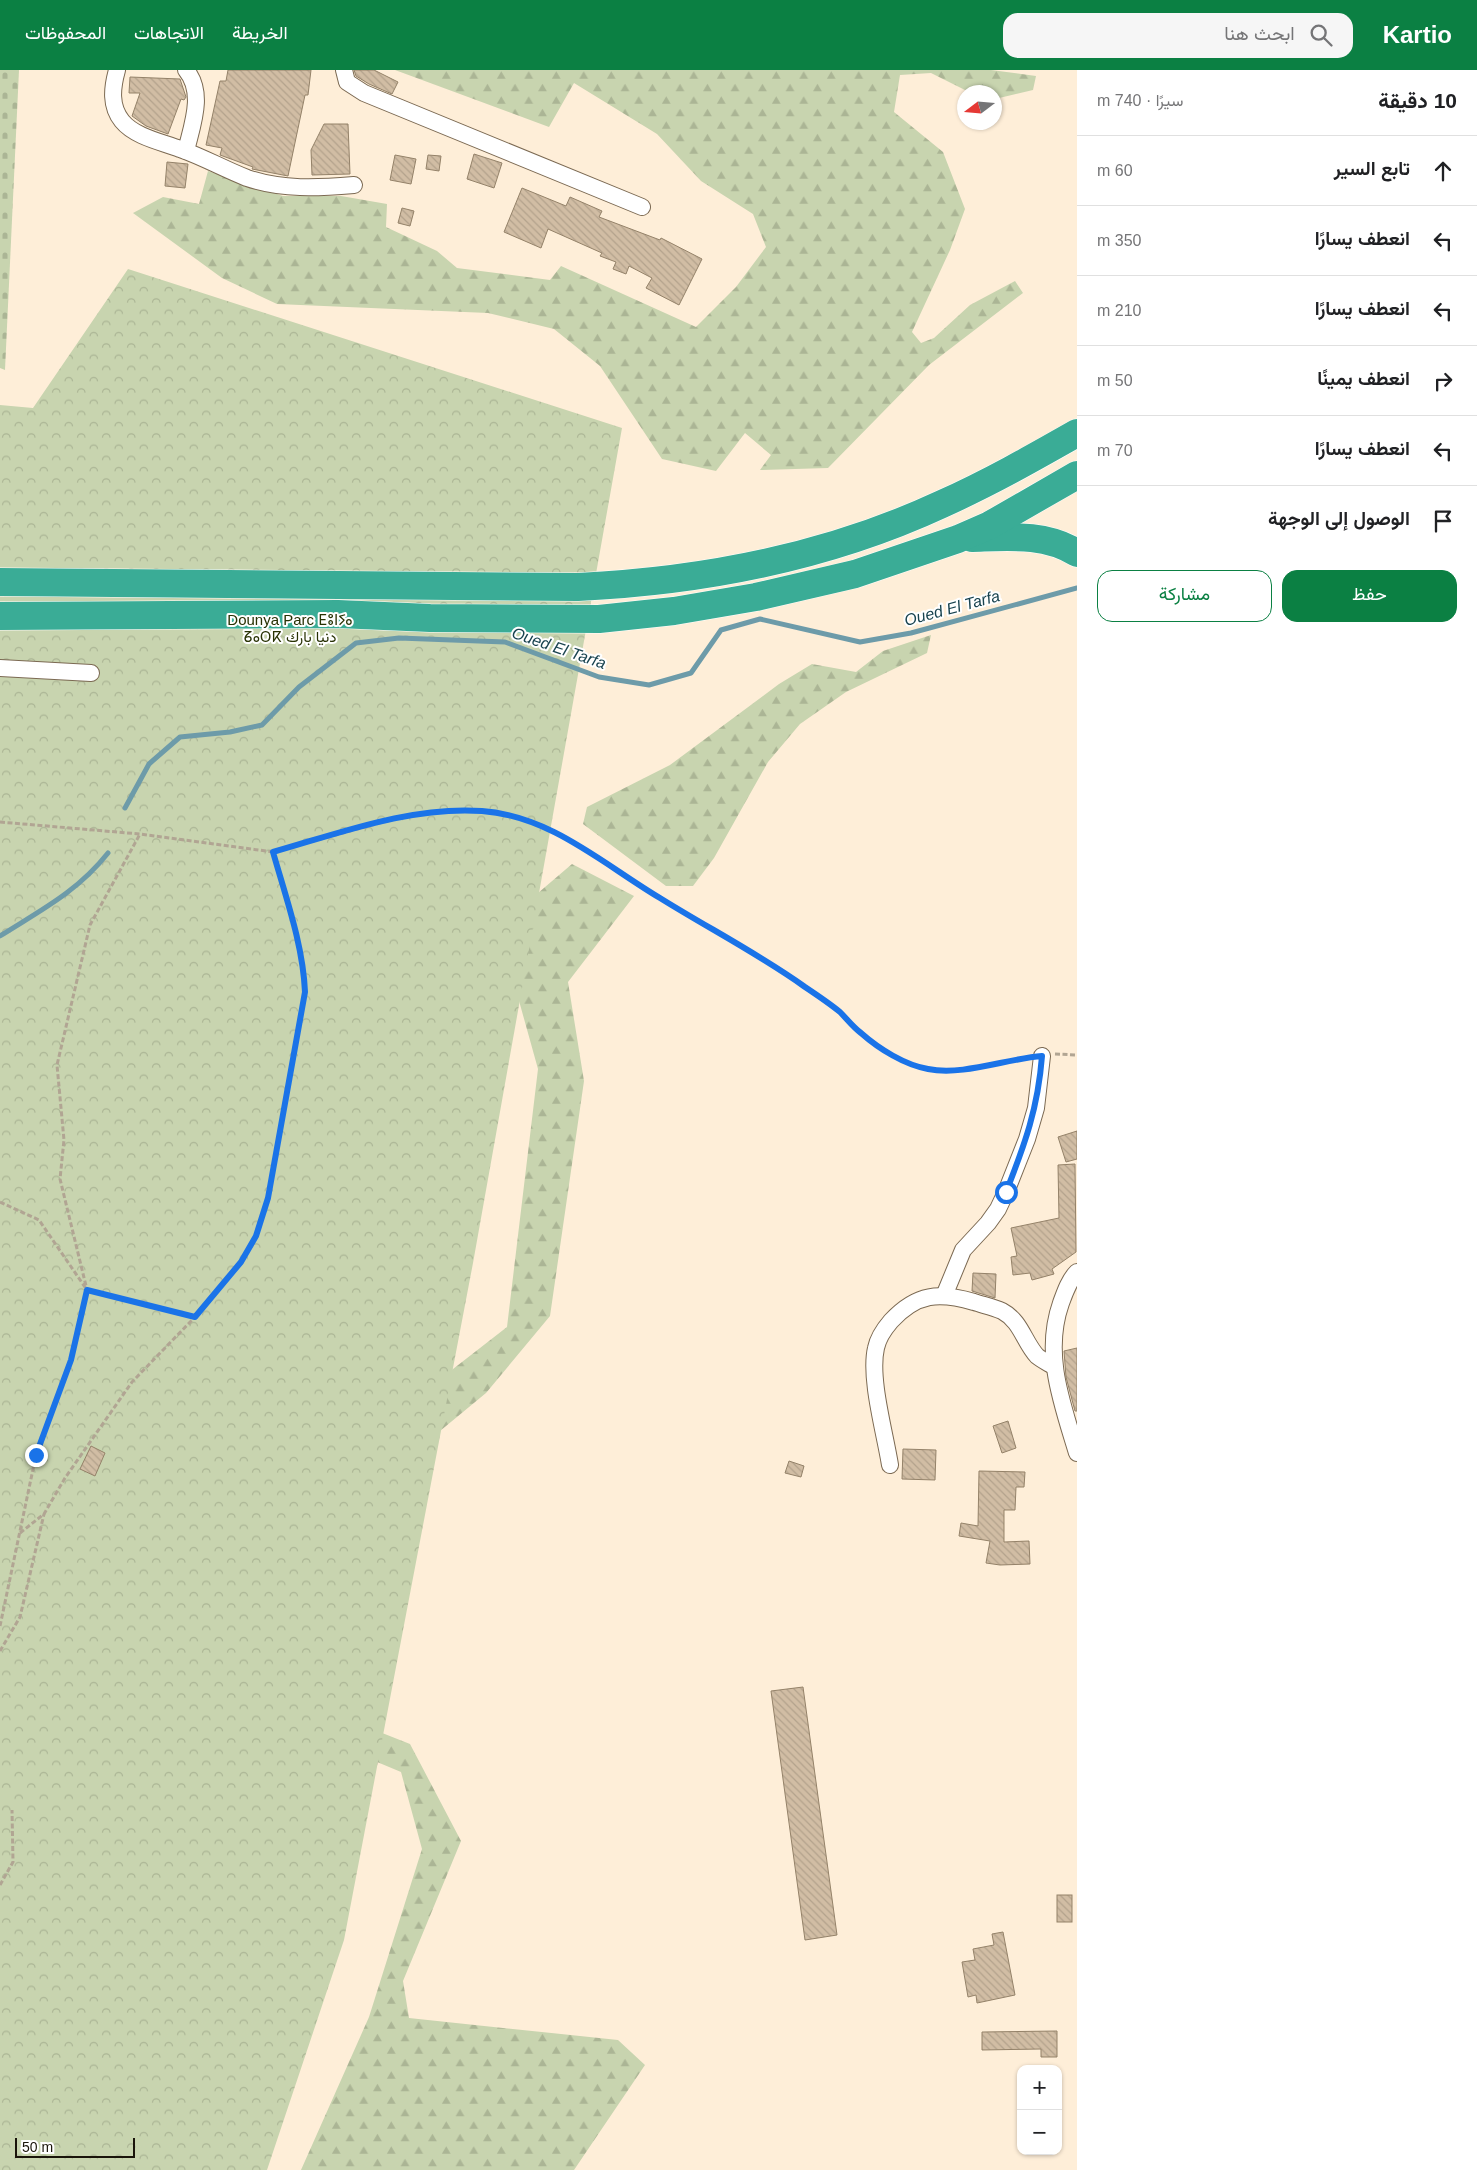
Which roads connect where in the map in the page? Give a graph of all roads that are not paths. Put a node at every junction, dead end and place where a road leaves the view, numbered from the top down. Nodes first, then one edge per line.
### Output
1 (117, 70) edge
2 (186, 70) edge
3 (344, 70) edge
4 (186, 151) junction
5 (354, 185) dead end
6 (642, 207) dead end
7 (1077, 434) edge
8 (1077, 475) edge
9 (958, 539) junction
10 (1077, 553) edge
11 (0, 582) edge
12 (0, 616) edge
13 (0, 668) edge
14 (91, 673) dead end
15 (1042, 1056) road end
16 (1077, 1272) edge
17 (944, 1296) junction
18 (1053, 1366) junction
19 (1077, 1453) edge
20 (890, 1464) dead end

1 - 4 street
2 - 4 street
3 - 6 street
4 - 5 street
7 - 11 highway
8 - 9 highway
9 - 10 highway
9 - 12 highway
13 - 14 street
15 - 17 street
16 - 18 street
17 - 18 street
17 - 20 street
18 - 19 street

